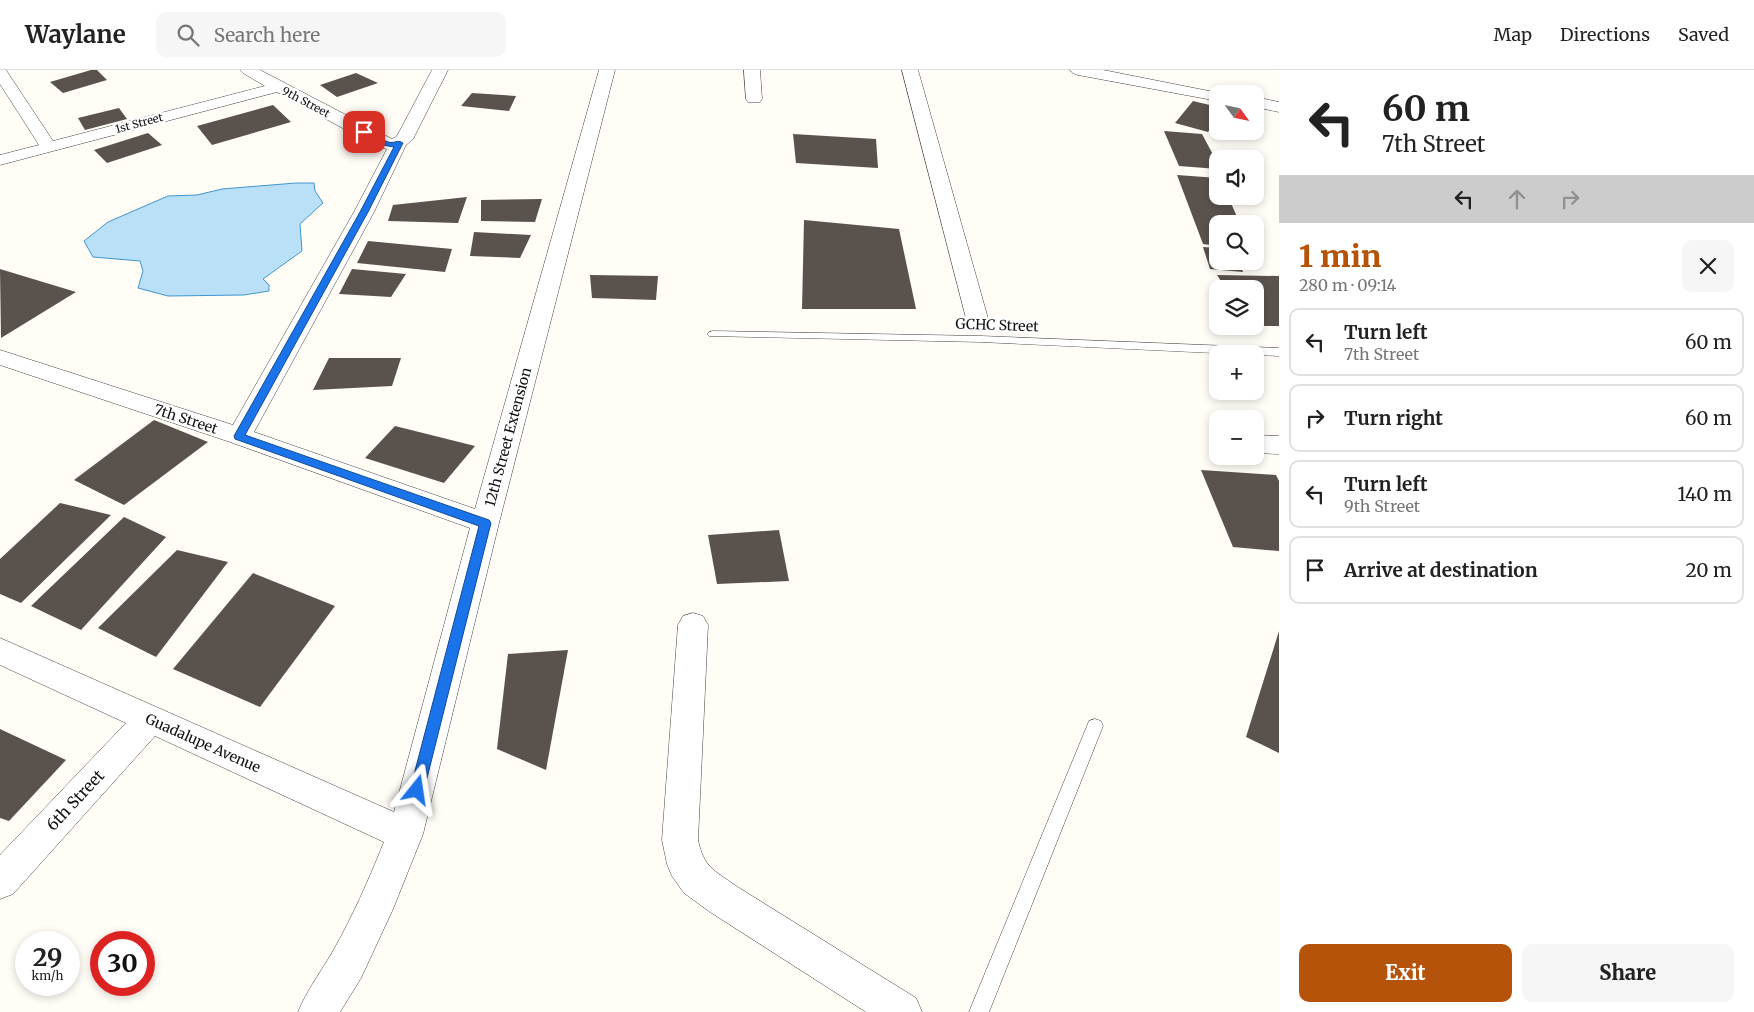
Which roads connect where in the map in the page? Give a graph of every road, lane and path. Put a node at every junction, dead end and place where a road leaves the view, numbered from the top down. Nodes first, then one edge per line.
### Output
1 (248, 70) edge
2 (440, 70) edge
3 (607, 70) edge
4 (752, 70) edge
5 (910, 70) edge
6 (1078, 70) edge
7 (0, 72) edge
8 (278, 87) junction
9 (1209, 94) edge
10 (754, 98) dead end
11 (1264, 104) edge
12 (1279, 107) edge
13 (396, 144) junction
14 (49, 147) junction
15 (0, 160) edge
16 (979, 331) junction
17 (713, 334) dead end
18 (1279, 352) edge
19 (0, 357) edge
20 (239, 436) junction
21 (1264, 445) edge
22 (1279, 446) edge
23 (485, 523) junction
24 (693, 625) dead end
25 (0, 652) edge
26 (150, 719) junction
27 (1095, 726) dead end
28 (405, 834) junction
29 (0, 881) edge
30 (318, 1012) edge
31 (902, 1012) edge
32 (979, 1012) edge

1 - 8 street, 9th Street
2 - 13 street
3 - 23 street, 12th Street Extension
4 - 10 street
5 - 16 street
6 - 9 street
7 - 14 street
8 - 13 street, 9th Street
8 - 14 street, 1st Street
11 - 12 street
13 - 20 street
14 - 15 street, 1st Street
16 - 17 lane, GCHC Street
16 - 18 lane, GCHC Street
19 - 20 street, 7th Street
20 - 23 street, 7th Street
21 - 22 street
23 - 28 street, 12th Street Extension
24 - 31 street
25 - 26 street, Guadalupe Avenue
26 - 28 street, Guadalupe Avenue
26 - 29 street, 6th Street
27 - 32 lane
28 - 30 street

